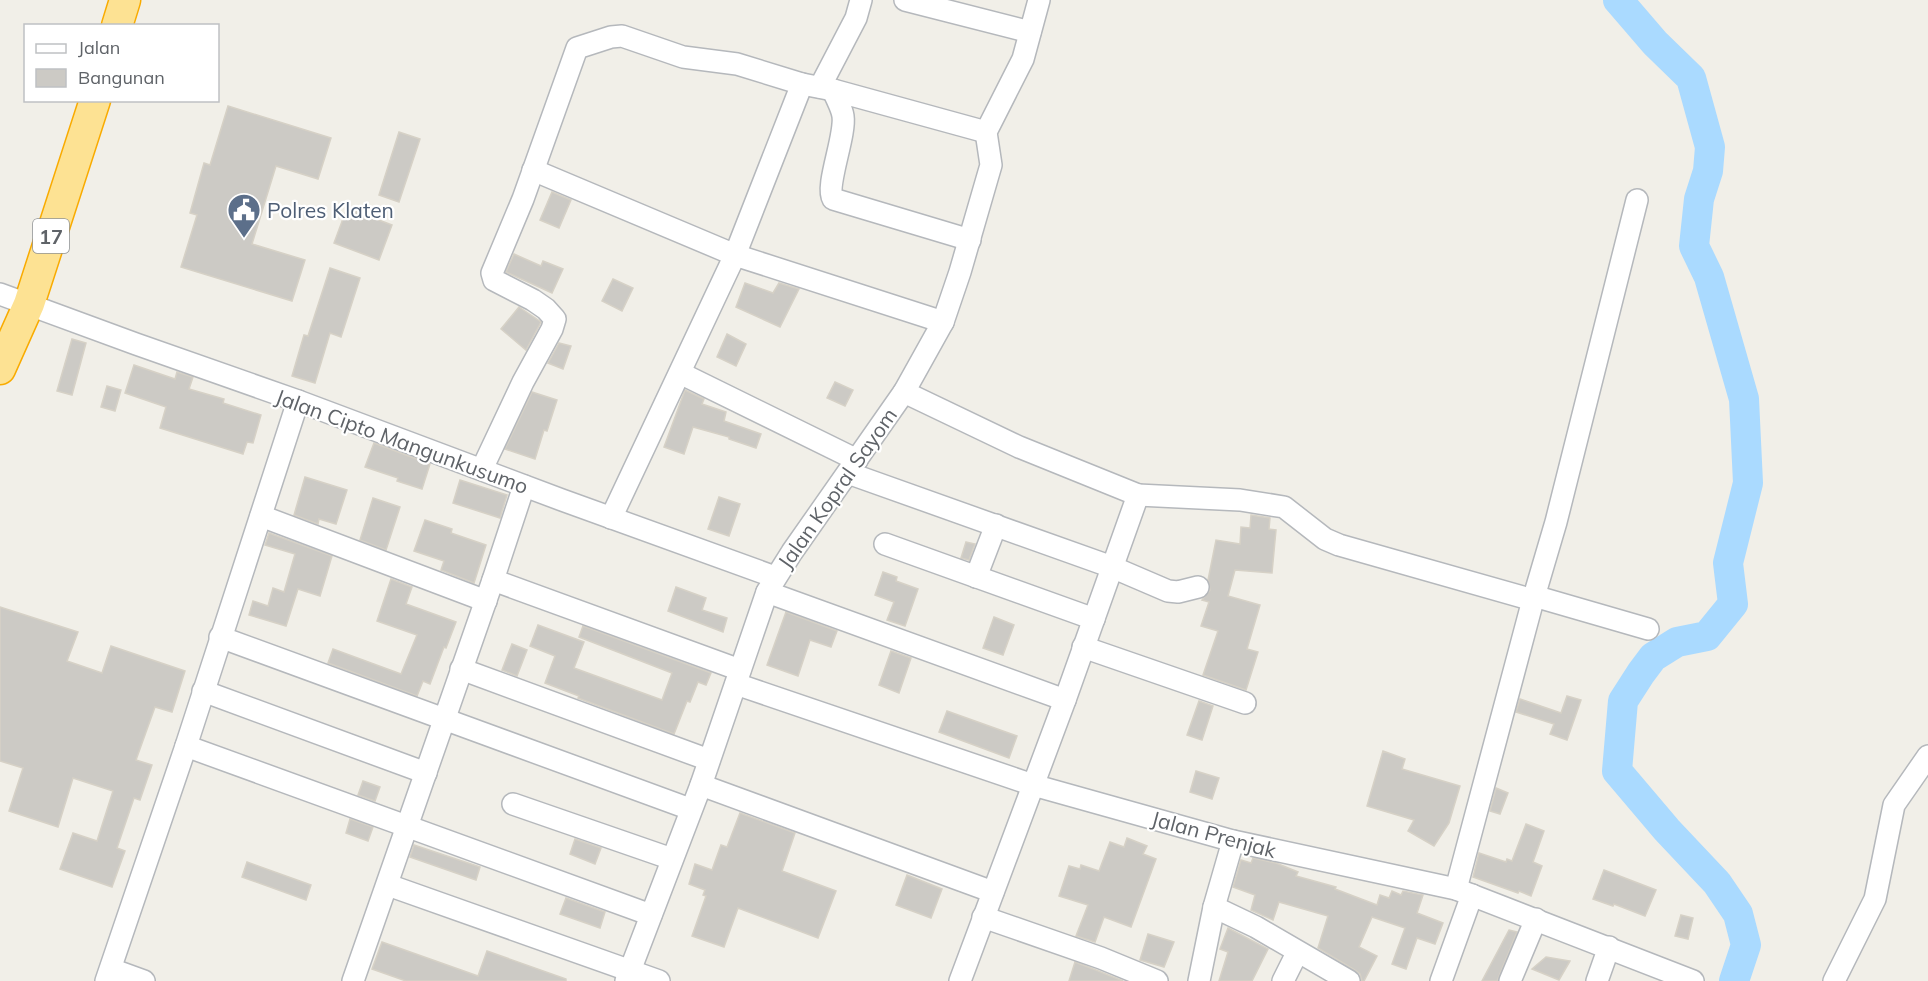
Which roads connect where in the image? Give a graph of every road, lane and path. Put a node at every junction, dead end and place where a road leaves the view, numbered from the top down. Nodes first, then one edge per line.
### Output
1 (124, 0) edge
2 (861, 0) edge
3 (905, 0) edge
4 (1039, 0) edge
5 (118, 24) edge
6 (1030, 32) junction
7 (818, 87) junction
8 (94, 102) edge
9 (986, 132) junction
10 (533, 170) junction
11 (1637, 200) dead end
12 (970, 240) junction
13 (735, 255) junction
14 (0, 294) edge
15 (29, 304) junction
16 (943, 322) junction
17 (0, 369) edge
18 (680, 373) junction
19 (904, 392) junction
20 (298, 401) junction
21 (853, 466) junction
22 (482, 469) junction
23 (524, 486) junction
24 (1138, 495) junction
25 (261, 516) junction
26 (611, 518) junction
27 (996, 525) junction
28 (885, 544) dead end
29 (1112, 567) junction
30 (976, 577) junction
31 (493, 580) junction
32 (771, 585) junction
33 (1197, 587) dead end
34 (1533, 598) junction
35 (486, 601) junction
36 (1094, 619) junction
37 (1648, 629) dead end
38 (220, 637) junction
39 (1083, 647) junction
40 (461, 669) junction
41 (738, 677) junction
42 (203, 691) junction
43 (1065, 699) junction
44 (1245, 703) dead end
45 (445, 719) junction
46 (186, 746) junction
47 (1928, 756) edge
48 (709, 760) junction
49 (426, 773) junction
50 (701, 785) junction
51 (1033, 785) junction
52 (513, 804) dead end
53 (690, 809) junction
54 (408, 827) junction
55 (1233, 840) junction
56 (672, 859) junction
57 (388, 885) junction
58 (993, 892) junction
59 (1464, 892) junction
60 (1214, 907) junction
61 (651, 915) junction
62 (983, 917) junction
63 (1536, 919) junction
64 (1609, 947) junction
65 (1297, 952) junction
66 (109, 975) edge
67 (628, 976) edge
68 (144, 981) edge
69 (353, 981) edge
70 (659, 981) edge
71 (960, 981) edge
72 (1157, 981) edge
73 (1199, 981) edge
74 (1283, 981) edge
75 (1349, 981) edge
76 (1441, 981) edge
77 (1510, 981) edge
78 (1598, 981) edge
79 (1693, 981) edge
80 (1834, 981) edge

1 - 5 highway
2 - 7 street
3 - 6 street
4 - 6 street
6 - 9 street
7 - 9 street
7 - 10 street
7 - 12 street
7 - 13 street
8 - 15 highway, 17
9 - 12 street, Jalan Kopral Sayom
10 - 13 street
10 - 22 street
11 - 34 street
12 - 16 street, Jalan Kopral Sayom
13 - 16 street
13 - 18 street
14 - 15 street, Jalan Cipto Mangunkusumo
15 - 17 highway, 17
15 - 20 street, Jalan Cipto Mangunkusumo
16 - 19 street, Jalan Kopral Sayom
18 - 21 street
18 - 26 street
19 - 21 street, Jalan Kopral Sayom
19 - 24 street
20 - 22 street, Jalan Cipto Mangunkusumo
20 - 25 street
21 - 27 street
21 - 32 street, Jalan Kopral Sayom
22 - 23 street, Jalan Cipto Mangunkusumo
23 - 26 street, Jalan Cipto Mangunkusumo
23 - 31 street
24 - 29 street
24 - 34 street
25 - 35 street
25 - 38 street
26 - 32 street, Jalan Cipto Mangunkusumo
27 - 29 street
27 - 30 street
28 - 30 street
29 - 33 street
29 - 36 street
30 - 36 street
31 - 35 street
31 - 41 street, Jalan Prenjak
32 - 41 street, Jalan Kopral Sayom
32 - 43 street, Jalan Cipto Mangunkusumo
34 - 37 street
34 - 59 street
35 - 40 street
36 - 39 street
38 - 42 street
38 - 45 street
39 - 43 street
39 - 44 street
40 - 45 street
40 - 48 street
41 - 48 street, Jalan Kopral Sayom
41 - 51 street, Jalan Prenjak
42 - 46 street
42 - 49 street
43 - 51 street
45 - 49 street
45 - 53 street
46 - 54 street
46 - 66 street
47 - 80 street
48 - 50 street, Jalan Kopral Sayom
49 - 54 street
50 - 53 street, Jalan Kopral Sayom
50 - 58 street
51 - 55 street, Jalan Prenjak
51 - 58 street
52 - 56 street
53 - 56 street, Jalan Kopral Sayom
54 - 57 street
54 - 61 street
55 - 59 street, Jalan Prenjak
55 - 60 street
56 - 61 street, Jalan Kopral Sayom
57 - 67 street
57 - 69 street
58 - 62 street
59 - 63 street, Jalan Prenjak
59 - 76 street
60 - 65 street
60 - 73 street
61 - 67 street, Jalan Kopral Sayom
62 - 71 street
62 - 72 street
63 - 64 street, Jalan Prenjak
63 - 77 street
64 - 78 street
64 - 79 street, Jalan Prenjak
65 - 74 street
65 - 75 street
66 - 68 street
67 - 70 street

